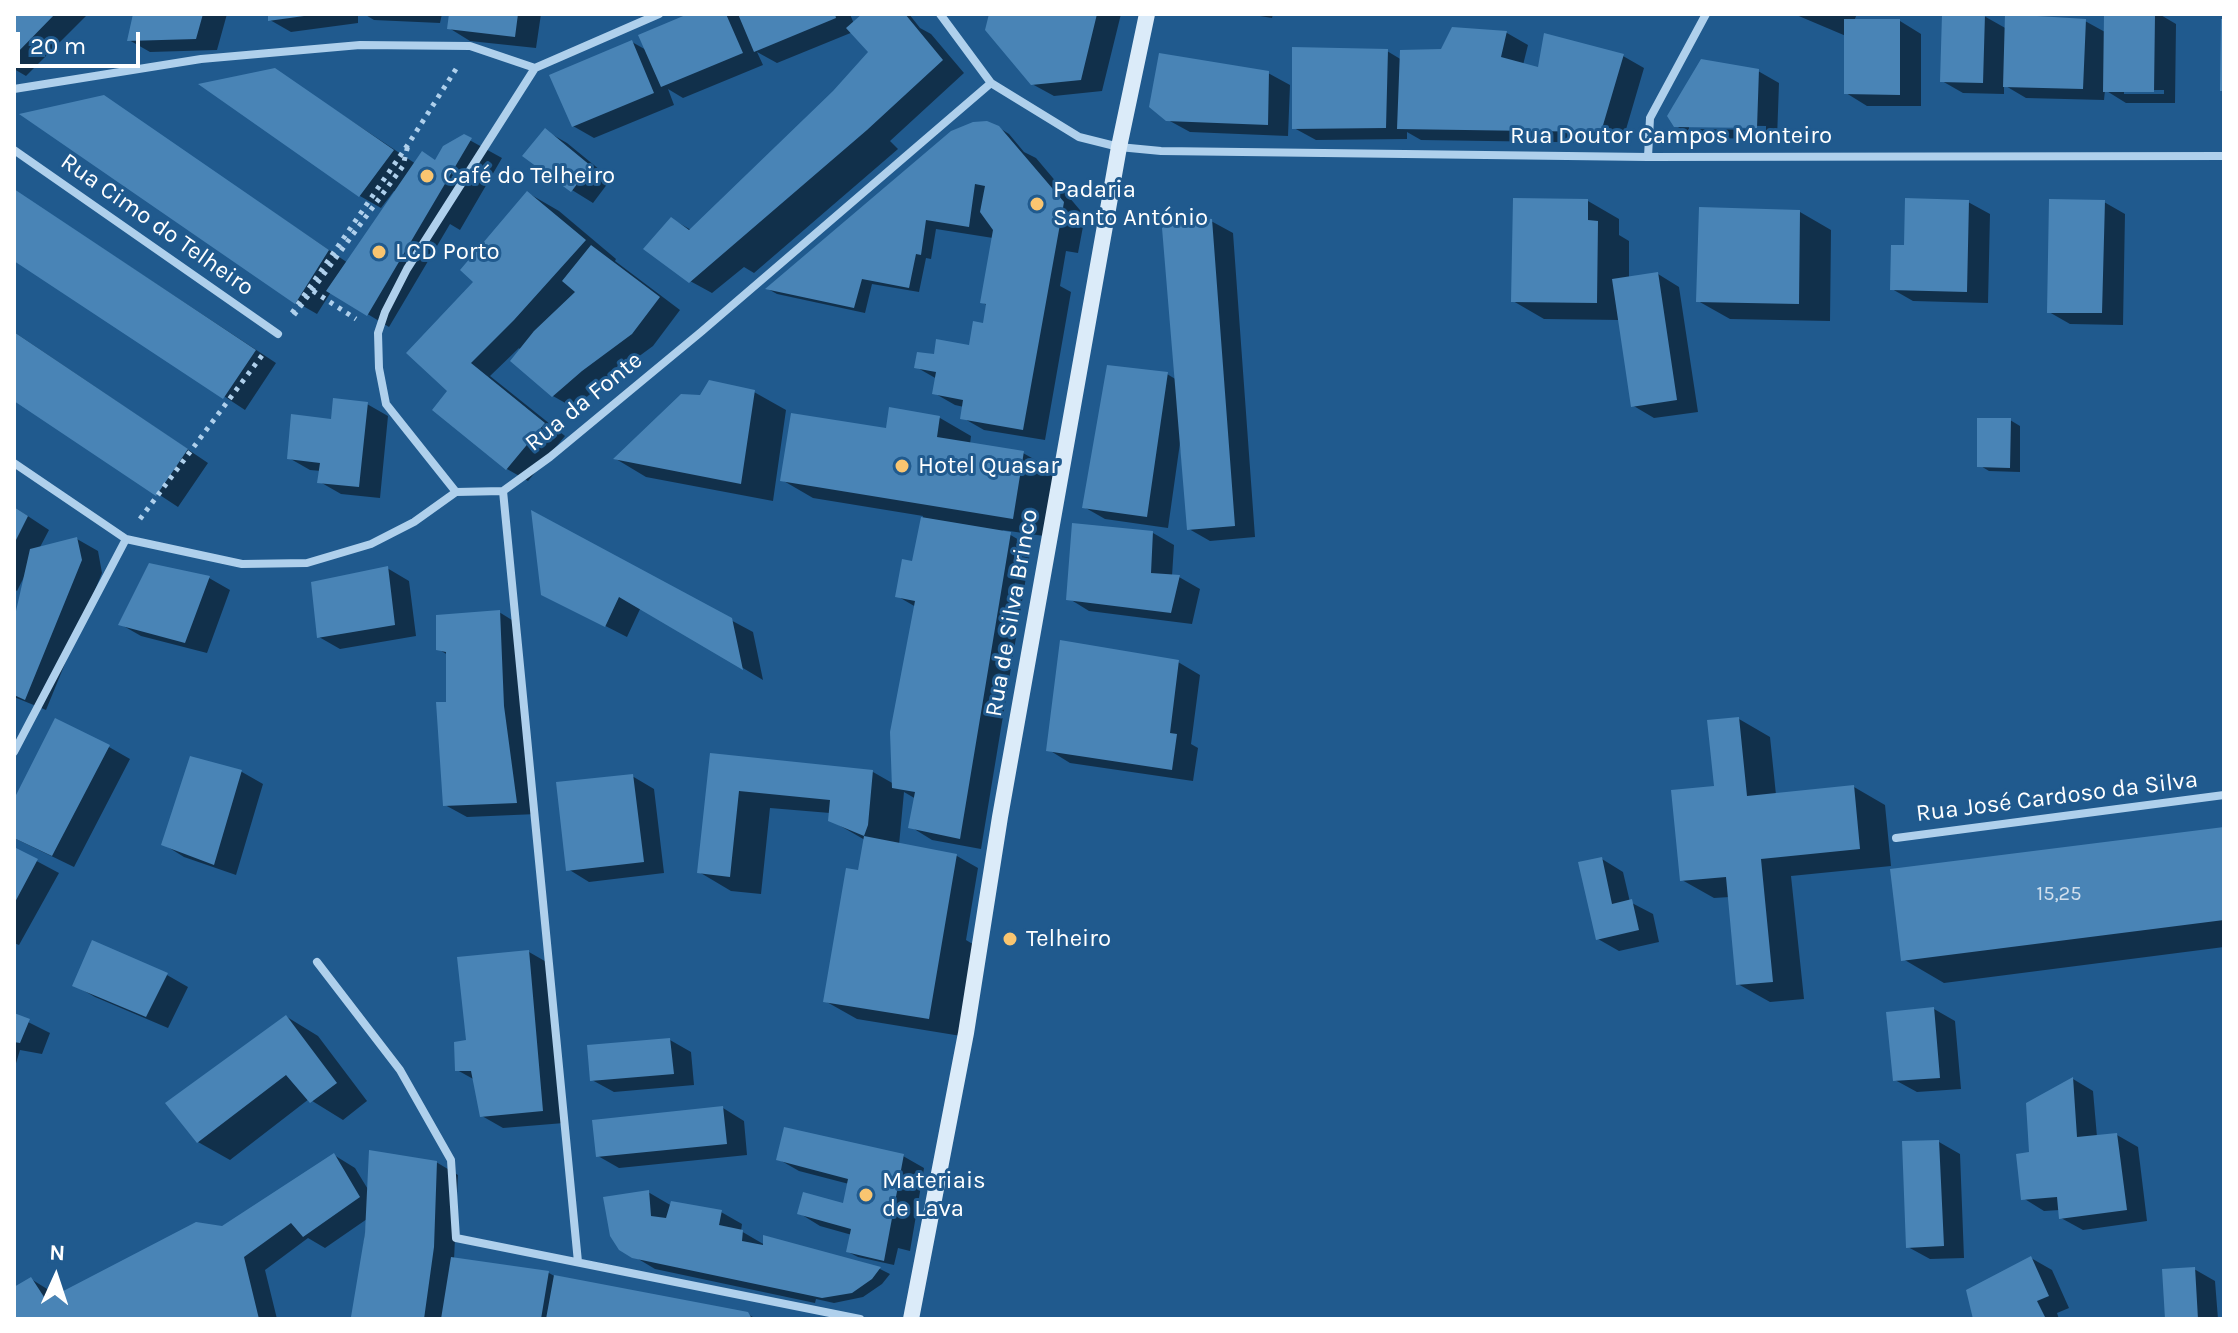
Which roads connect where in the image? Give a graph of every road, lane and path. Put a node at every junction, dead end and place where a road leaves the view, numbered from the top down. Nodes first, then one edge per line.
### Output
1 (659, 14) edge
2 (940, 14) edge
3 (1147, 14) edge
4 (1706, 14) edge
5 (470, 46) junction
6 (535, 68) junction
7 (991, 83) junction
8 (14, 89) edge
9 (409, 143) junction
10 (1119, 147) junction
11 (14, 150) edge
12 (2224, 156) edge
13 (1648, 157) junction
14 (313, 291) junction
15 (302, 305) dead end
16 (378, 333) junction
17 (278, 334) junction
18 (14, 463) edge
19 (503, 491) junction
20 (456, 492) junction
21 (126, 539) junction
22 (14, 752) edge
23 (2224, 795) edge
24 (1896, 838) dead end
25 (317, 962) dead end
26 (578, 1262) junction
27 (860, 1319) edge
28 (911, 1319) edge

1 - 6 street
2 - 7 street
3 - 10 main road, Rua de Silva Brinco
4 - 13 street
5 - 6 street
5 - 8 street
5 - 9 path
6 - 16 street
7 - 10 street, Rua Doutor Campos Monteiro
7 - 19 street, Rua da Fonte
9 - 14 path
9 - 17 path
10 - 13 street, Rua Doutor Campos Monteiro
10 - 28 main road, Rua de Silva Brinco
11 - 17 street, Rua Cimo do Telheiro
12 - 13 street, Rua Doutor Campos Monteiro
14 - 15 path
14 - 16 path
16 - 20 street
17 - 21 path
18 - 21 street
19 - 20 street
19 - 26 street
20 - 21 street
21 - 22 street
23 - 24 street, Rua José Cardoso da Silva
25 - 26 street
26 - 27 street

